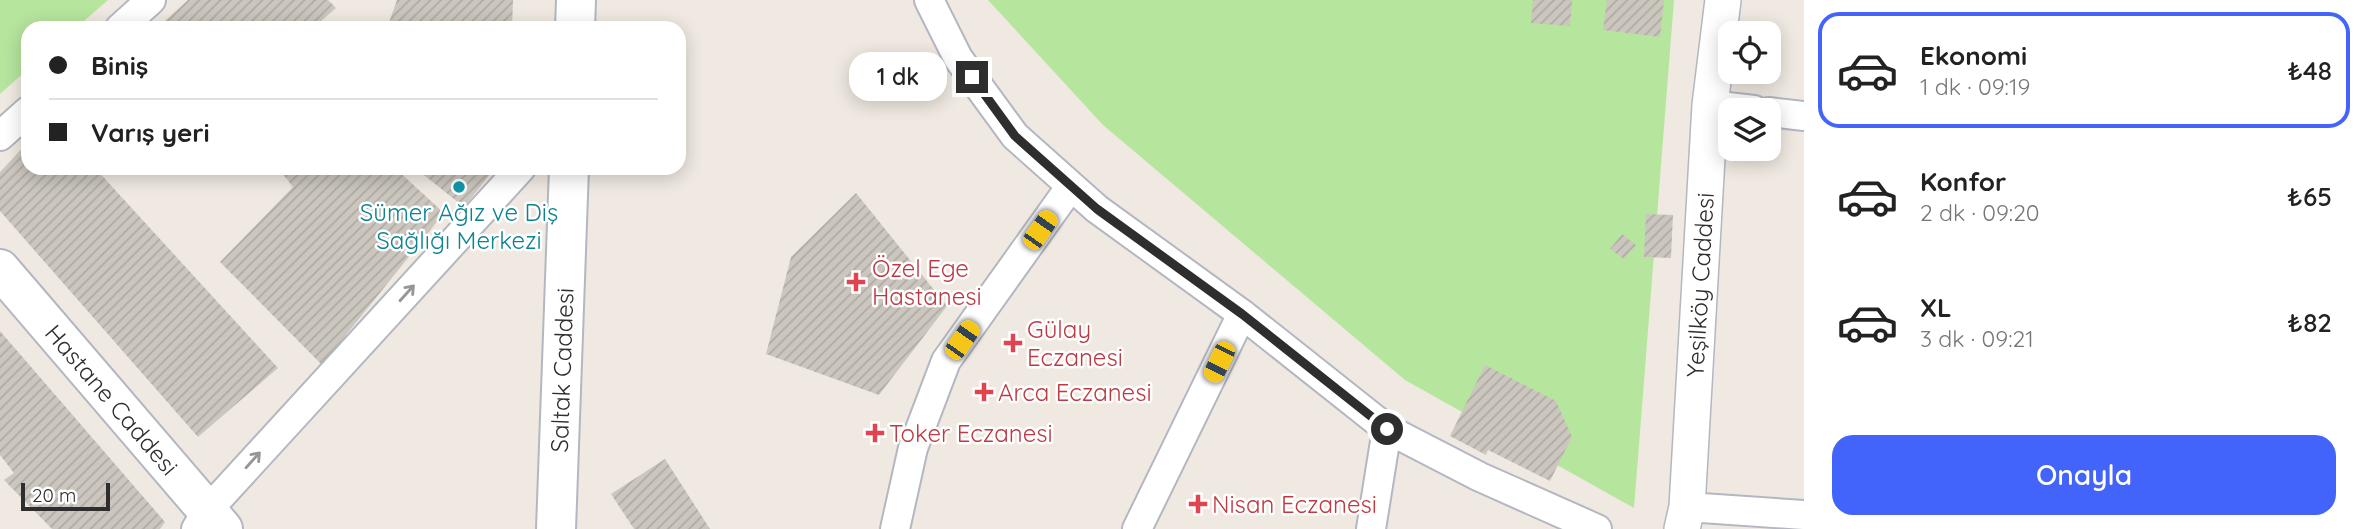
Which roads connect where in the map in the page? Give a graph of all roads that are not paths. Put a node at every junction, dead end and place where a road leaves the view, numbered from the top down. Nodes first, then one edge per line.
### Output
1 (151, 0) edge
2 (576, 0) edge
3 (929, 0) edge
4 (1723, 0) edge
5 (128, 21) edge
6 (575, 21) edge
7 (1710, 105) junction
8 (1718, 106) edge
9 (1781, 113) edge
10 (1804, 116) edge
11 (21, 117) edge
12 (0, 136) edge
13 (515, 175) edge
14 (569, 175) edge
15 (1071, 186) junction
16 (0, 269) edge
17 (1242, 314) junction
18 (1387, 429) junction
19 (1804, 515) edge
20 (1684, 518) edge
21 (209, 523) edge
22 (556, 529) edge
23 (895, 529) edge
24 (1137, 529) edge
25 (1371, 529) edge
26 (1598, 529) edge

1 - 5 street
2 - 6 main road
3 - 15 street
4 - 7 street, Yeşilköy Caddesi
7 - 8 street
7 - 20 street, Yeşilköy Caddesi
9 - 10 street
11 - 12 street
21 -> 13 street
14 - 22 main road, Saltak Caddesi
15 - 17 street
15 - 23 street
16 - 21 main road, Hastane Caddesi
17 - 18 street
17 - 24 street
18 - 25 street
18 - 26 street
19 - 20 street

